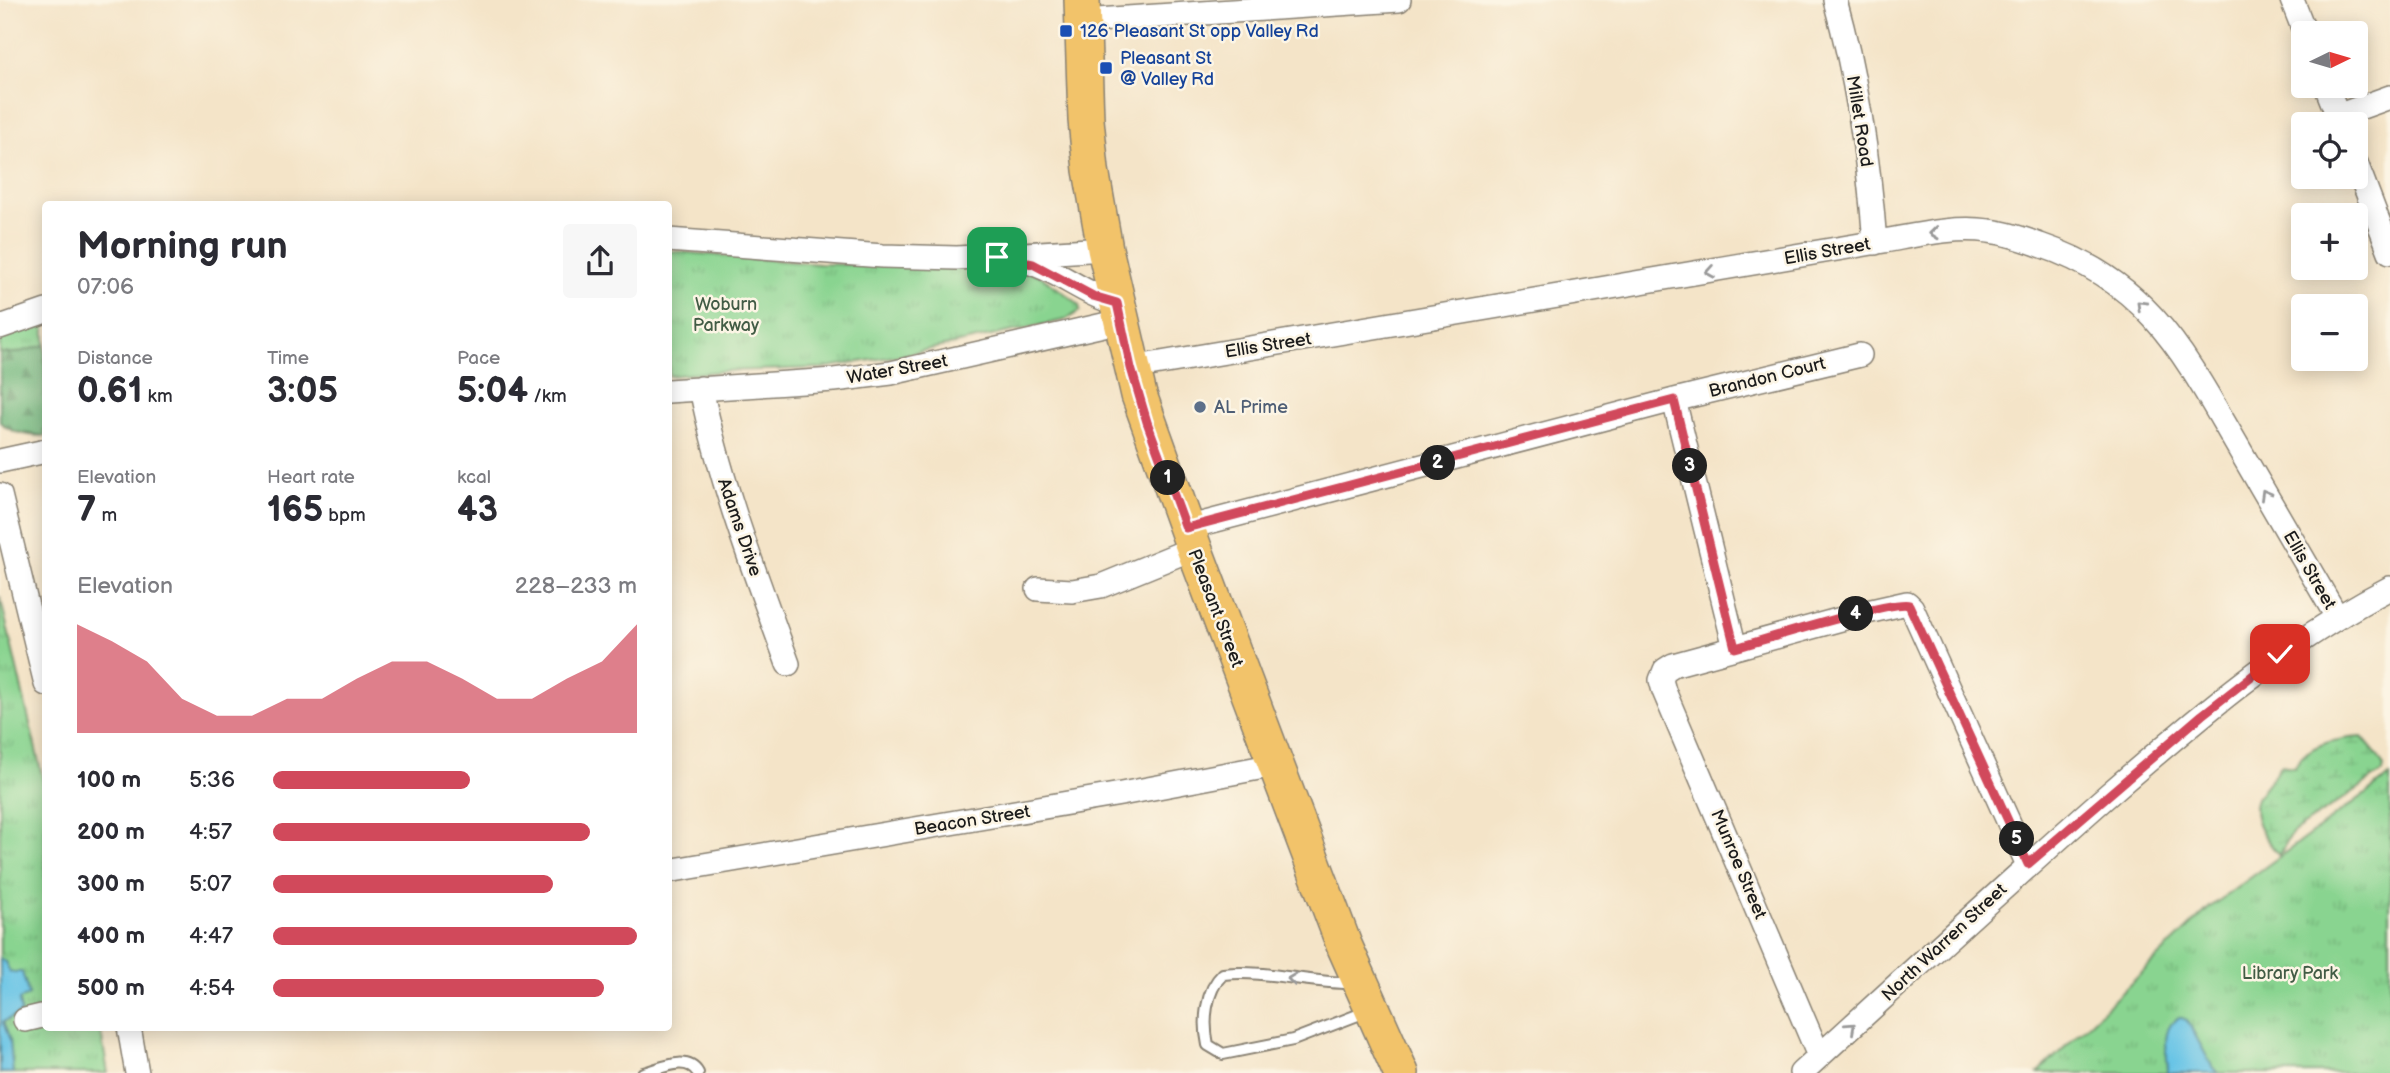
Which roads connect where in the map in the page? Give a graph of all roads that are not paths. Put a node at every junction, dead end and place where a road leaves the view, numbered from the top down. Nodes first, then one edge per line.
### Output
1 (1399, 0) edge
2 (1835, 0) edge
3 (2292, 0) edge
4 (1082, 10) edge
5 (2300, 21) edge
6 (2390, 97) edge
7 (2357, 112) edge
8 (2366, 189) edge
9 (672, 240) edge
10 (1875, 243) junction
11 (1105, 249) junction
12 (2390, 252) edge
13 (997, 257) junction
14 (42, 312) edge
15 (1119, 312) junction
16 (0, 327) edge
17 (1860, 355) dead end
18 (1131, 368) junction
19 (701, 388) junction
20 (672, 391) edge
21 (1674, 400) junction
22 (42, 452) edge
23 (0, 461) edge
24 (0, 495) edge
25 (1190, 538) junction
26 (2390, 588) edge
27 (1038, 589) dead end
28 (2337, 617) junction
29 (1735, 648) junction
30 (788, 664) dead end
31 (42, 668) edge
32 (1275, 765) junction
33 (2028, 864) junction
34 (672, 870) edge
35 (1366, 996) junction
36 (129, 1031) edge
37 (1819, 1056) junction
38 (137, 1073) edge
39 (643, 1073) edge
40 (698, 1073) edge
41 (1401, 1073) edge
42 (1801, 1073) edge

1 - 4 street
2 - 10 street, Millet Road
3 - 5 street
4 - 11 main road, Pleasant Street
6 - 7 street
8 - 12 street
9 - 13 street
10 -> 18 street, Ellis Street
28 -> 10 street, Ellis Street
11 - 13 street
11 - 15 main road, Pleasant Street
13 - 15 street
14 - 16 street
15 - 18 main road, Pleasant Street
15 - 19 street, Water Street
17 - 21 street, Brandon Court
18 - 25 main road, Pleasant Street
19 - 20 street, Water Street
19 - 30 street, Adams Drive
21 - 25 street, Brandon Court
21 - 29 street
22 - 23 street
24 - 31 street
25 - 27 street, Brandon Court
25 - 32 main road, Pleasant Street
26 - 28 street, North Warren Street
28 - 33 street, North Warren Street
29 - 33 street
29 - 37 street, Munroe Street
32 - 34 street, Beacon Street
32 - 35 main road, Pleasant Street
37 -> 33 street, North Warren Street
35 -> 35 lane
35 - 41 main road, Pleasant Street
36 - 38 street
37 - 42 street, North Warren Street
39 - 40 lane

